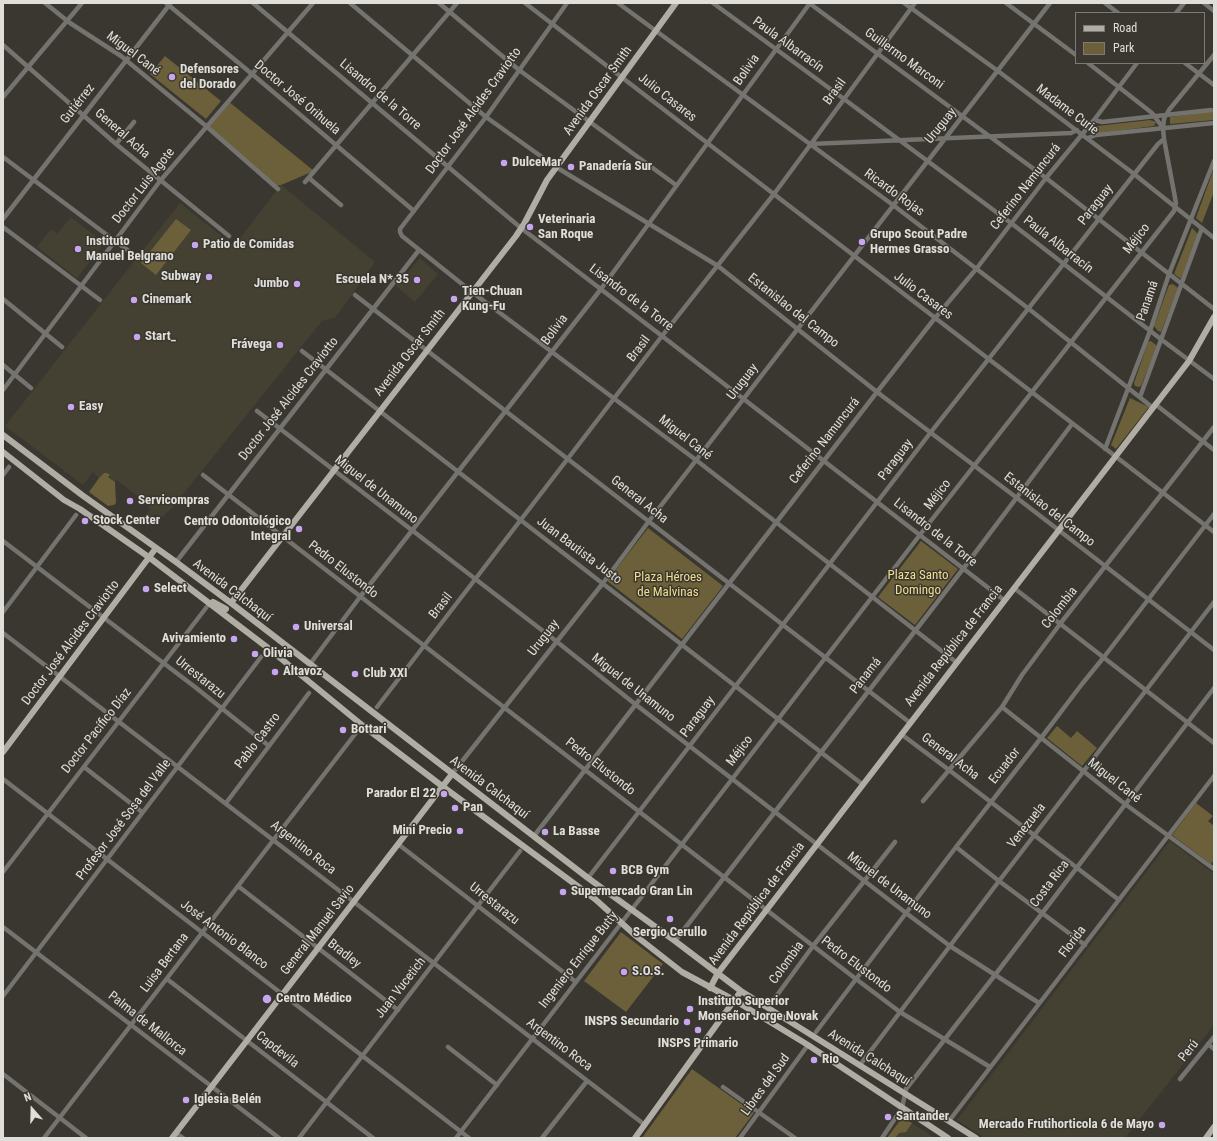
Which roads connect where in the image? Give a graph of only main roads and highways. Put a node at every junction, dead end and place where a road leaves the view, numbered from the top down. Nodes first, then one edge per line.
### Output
1 (676, 3) edge
2 (1214, 317) edge
3 (3, 434) edge
4 (3, 452) edge
5 (135, 533) junction
6 (128, 543) junction
7 (156, 548) junction
8 (150, 558) junction
9 (178, 580) junction
10 (231, 603) junction
11 (225, 612) junction
12 (3, 752) edge
13 (452, 774) junction
14 (442, 786) junction
15 (718, 973) junction
16 (710, 988) junction
17 (741, 991) junction
18 (734, 1000) junction
19 (1214, 1127) edge
20 (174, 1135) edge
21 (1210, 1136) edge
22 (635, 1138) edge
23 (948, 1138) edge
24 (976, 1138) edge

1 - 10 main road, Avenida Oscar Smith
2 - 15 main road, Avenida República de Francia
3 - 5 main road, Avenida Calchaquí
4 - 6 main road, Avenida Calchaquí
5 - 6 main road
5 - 7 main road, Avenida Calchaquí
6 - 8 main road, Avenida Calchaquí
7 - 8 main road, Doctor José Alcides Craviotto
7 - 10 main road, Avenida Calchaquí
8 - 9 main road, Avenida Calchaquí
8 - 12 main road, Doctor José Alcides Craviotto
9 - 11 main road
9 - 11 main road, Avenida Calchaquí
10 - 13 main road, Avenida Calchaquí
11 - 14 main road, Avenida Calchaquí
13 - 14 main road, General Manuel Savio
13 - 15 main road, Avenida Calchaquí
14 - 16 main road, Avenida Calchaquí
14 - 20 main road, General Manuel Savio
15 - 16 main road, Avenida República de Francia
15 - 17 main road, Avenida Calchaquí
16 - 18 main road, Avenida Calchaquí
17 - 18 main road
17 - 24 main road, Avenida Calchaquí
18 - 22 main road
18 - 23 main road, Avenida Calchaquí
19 - 21 main road

